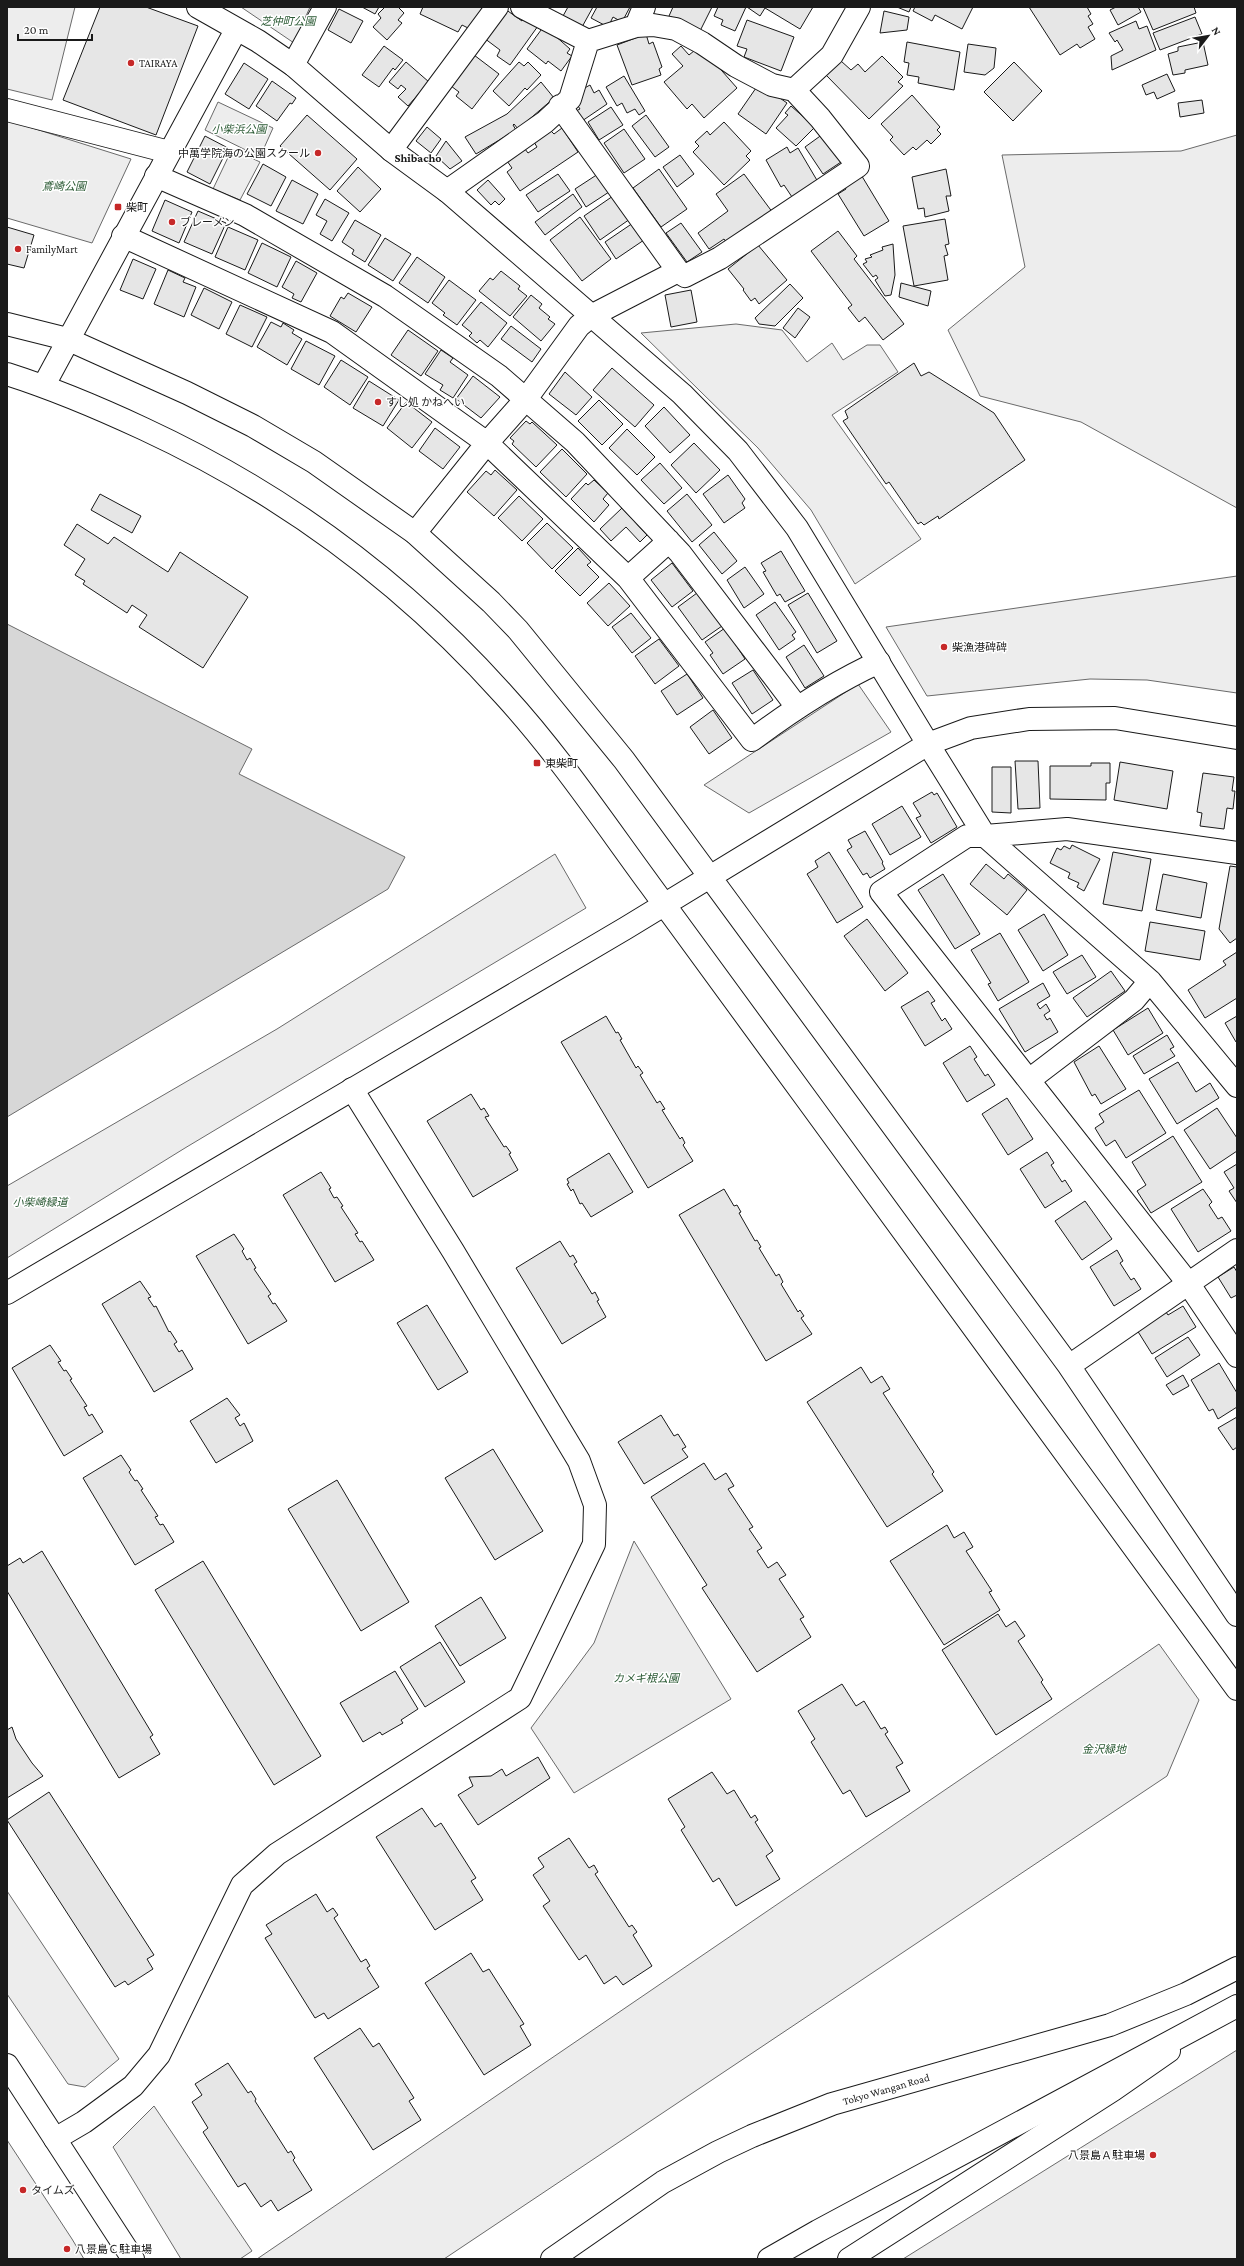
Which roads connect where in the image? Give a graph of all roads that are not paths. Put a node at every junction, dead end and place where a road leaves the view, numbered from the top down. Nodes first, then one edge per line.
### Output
1 (198, 7) edge
2 (324, 7) edge
3 (497, 7) edge
4 (522, 7) edge
5 (859, 7) edge
6 (640, 16) edge
7 (236, 30) junction
8 (588, 41) junction
9 (293, 65) junction
10 (794, 90) junction
11 (560, 106) junction
12 (7, 110) edge
13 (390, 150) junction
14 (169, 152) junction
15 (156, 176) junction
16 (447, 191) junction
17 (123, 236) junction
18 (678, 271) junction
19 (591, 316) junction
20 (7, 324) edge
21 (67, 339) junction
22 (7, 374) edge
23 (44, 385) junction
24 (526, 399) junction
25 (487, 443) junction
26 (415, 533) junction
27 (669, 541) junction
28 (628, 578) junction
29 (879, 662) junction
30 (797, 707) junction
31 (1237, 738) edge
32 (928, 744) junction
33 (985, 836) junction
34 (1237, 853) edge
35 (710, 876) junction
36 (664, 905) junction
37 (1150, 981) junction
38 (1029, 1080) junction
39 (1237, 1086) edge
40 (352, 1089) junction
41 (1237, 1250) edge
42 (1188, 1283) junction
43 (7, 1293) edge
44 (1237, 1356) edge
45 (1069, 1366) junction
46 (1237, 1615) edge
47 (1237, 1689) edge
48 (1237, 1968) edge
49 (1232, 2008) edge
50 (7, 2065) edge
51 (55, 2139) junction
52 (554, 2257) edge
53 (133, 2259) edge
54 (769, 2259) edge
55 (849, 2259) edge

1 - 7 main road
2 - 9 main road
3 - 13 main road
4 - 8 main road
5 - 10 main road
6 - 8 main road
6 - 10 main road
7 - 9 main road
7 - 14 main road
8 - 11 main road
9 - 13 main road
10 - 18 main road
11 - 16 main road
11 - 18 main road
12 - 14 main road
13 - 16 main road
14 - 15 main road
15 - 17 main road
15 - 24 main road
16 - 19 main road
17 - 21 main road
17 - 25 main road
18 - 19 main road
19 - 24 main road
19 - 29 main road
20 - 21 main road
21 - 23 main road
21 - 26 main road
22 - 23 main road
23 - 36 main road
24 - 25 main road
24 - 27 main road
25 - 26 main road
25 - 28 main road
26 - 35 main road
27 - 28 main road
27 - 30 main road
28 - 30 main road
29 - 30 main road
29 - 32 main road
31 - 32 main road
32 - 33 main road
32 - 35 main road
33 - 34 main road
33 - 37 main road
33 - 38 main road
35 - 36 main road
35 - 45 main road
36 - 40 main road
36 - 47 main road
37 - 38 main road
37 - 39 main road
38 - 42 main road
40 - 43 main road
40 - 51 main road
41 - 42 main road
42 - 44 main road
42 - 45 main road
45 - 46 main road
48 - 52 main road, Tokyo Wangan Road
49 - 54 main road
49 - 55 main road
50 - 51 main road
51 - 53 main road

